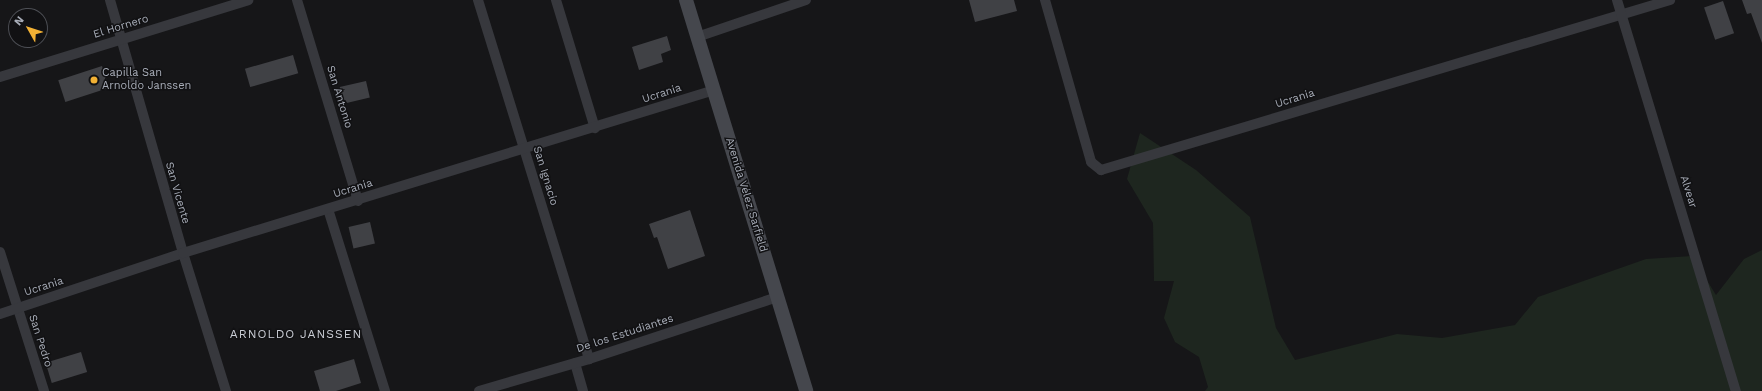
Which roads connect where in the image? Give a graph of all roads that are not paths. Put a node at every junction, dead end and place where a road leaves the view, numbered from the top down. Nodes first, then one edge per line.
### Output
1 (110, 0) edge
2 (248, 0) edge
3 (297, 0) edge
4 (478, 0) edge
5 (556, 0) edge
6 (686, 0) edge
7 (806, 0) edge
8 (1045, 0) edge
9 (1617, 0) edge
10 (1670, 0) edge
11 (1621, 13) junction
12 (698, 37) junction
13 (120, 40) junction
14 (0, 77) edge
15 (714, 90) junction
16 (595, 128) junction
17 (524, 149) junction
18 (358, 201) junction
19 (328, 209) junction
20 (0, 252) edge
21 (183, 253) junction
22 (778, 297) junction
23 (18, 308) junction
24 (0, 314) edge
25 (589, 359) junction
26 (574, 364) junction
27 (44, 391) edge
28 (226, 391) edge
29 (385, 391) edge
30 (479, 391) edge
31 (583, 391) edge
32 (806, 391) edge
33 (1736, 391) edge

1 - 13 street, San Vicente
2 - 13 street, El Hornero
3 - 18 street, San Antonio
4 - 17 street, San Ignacio
5 - 16 street
6 - 12 main road, Avenida Vélez Sarfield
7 - 12 street
8 - 11 street, Ucrania
9 - 11 street, Alvear
10 - 11 street, Ucrania
11 - 33 street, Alvear
12 - 15 main road, Avenida Vélez Sarfield
13 - 14 street, El Hornero
13 - 21 street, San Vicente
15 - 16 street, Ucrania
15 - 22 main road, Avenida Vélez Sarfield
16 - 17 street, Ucrania
17 - 18 street, Ucrania
17 - 25 street, San Ignacio
18 - 19 street, Ucrania
19 - 21 street, Ucrania
19 - 29 street
20 - 23 street, San Pedro
21 - 23 street, Ucrania
21 - 28 street, San Vicente
22 - 25 street, De los Estudiantes
22 - 32 main road, Avenida Vélez Sarfield
23 - 24 street, Ucrania
23 - 27 street, San Pedro
25 - 26 street, De los Estudiantes
26 - 30 street, De los Estudiantes
26 - 31 street

